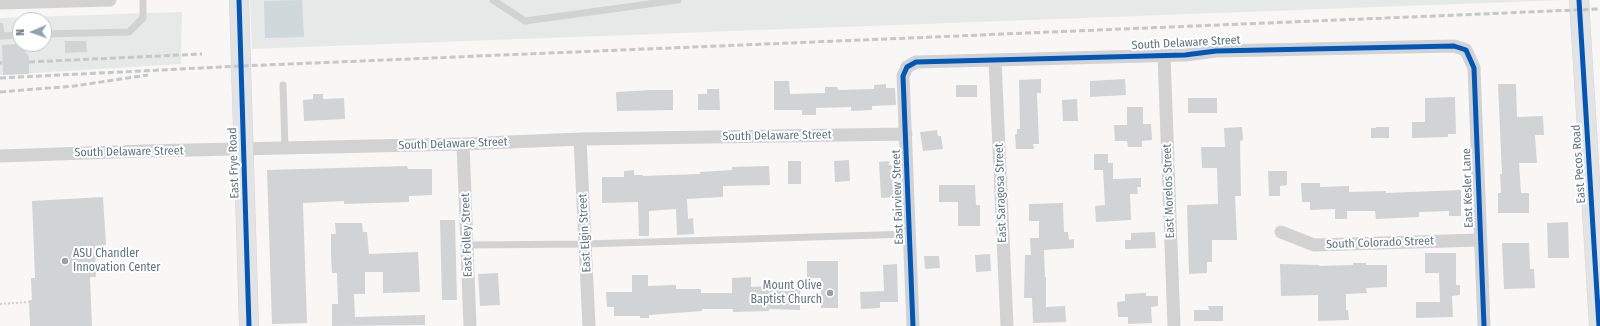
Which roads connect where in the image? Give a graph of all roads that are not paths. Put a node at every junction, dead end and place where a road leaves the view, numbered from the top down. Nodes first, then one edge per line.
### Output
1 (110, 0) edge
2 (143, 0) edge
3 (239, 0) edge
4 (493, 0) edge
5 (678, 0) edge
6 (1579, 0) edge
7 (0, 3) edge
8 (0, 26) edge
9 (52, 34) edge
10 (12, 35) edge
11 (1466, 50) joint
12 (1164, 55) junction
13 (995, 60) junction
14 (907, 67) joint
15 (283, 86) dead end
16 (1600, 106) edge
17 (1586, 122) junction
18 (906, 134) junction
19 (580, 139) junction
20 (464, 144) junction
21 (285, 148) junction
22 (243, 149) junction
23 (0, 156) edge
24 (1281, 232) dead end
25 (910, 234) junction
26 (1480, 240) junction
27 (585, 244) junction
28 (467, 245) junction
29 (249, 326) edge
30 (470, 326) edge
31 (589, 326) edge
32 (913, 326) edge
33 (1007, 326) edge
34 (1174, 326) edge
35 (1484, 326) edge
36 (1599, 326) edge

1 - 7 street
2 - 9 lane
3 - 22 main road, East Frye Road
4 - 5 lane
6 - 17 main road, East Pecos Road
8 - 10 lane
11 - 12 street, South Delaware Street
11 - 26 street, East Kesler Lane
12 - 13 street, South Delaware Street
12 - 34 street, East Morelos Street
13 - 14 street, South Delaware Street
13 - 33 street, East Saragosa Street
14 - 18 street, East Fairview Street
15 - 21 lane
16 - 17 main road
17 - 36 main road, East Pecos Road
18 - 19 street, South Delaware Street
18 - 25 street, East Fairview Street
19 - 20 street, South Delaware Street
19 - 27 street, East Elgin Street
20 - 21 street, South Delaware Street
20 - 28 street, East Folley Street
21 - 22 street, South Delaware Street
22 - 23 street, South Delaware Street
22 - 29 main road, East Frye Road
24 - 26 street, South Colorado Street
25 - 27 lane
25 - 32 street, East Fairview Street
26 - 35 street, East Kesler Lane
27 - 28 lane
27 - 31 street, East Elgin Street
28 - 30 street, East Folley Street

